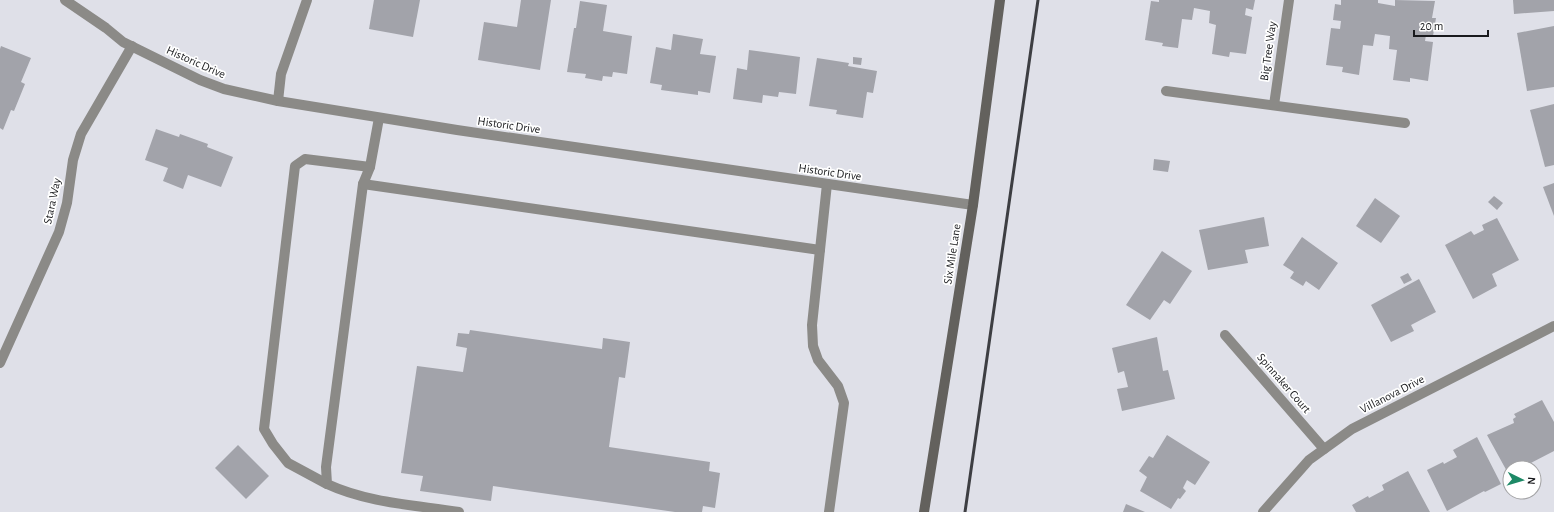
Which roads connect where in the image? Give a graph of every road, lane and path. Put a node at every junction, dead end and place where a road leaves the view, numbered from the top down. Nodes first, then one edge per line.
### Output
1 (65, 0) edge
2 (307, 0) edge
3 (1000, 0) edge
4 (1289, 0) edge
5 (132, 46) junction
6 (1166, 91) dead end
7 (278, 101) junction
8 (1274, 105) junction
9 (378, 118) junction
10 (1406, 123) dead end
11 (370, 167) junction
12 (363, 184) junction
13 (827, 184) junction
14 (973, 205) junction
15 (820, 250) junction
16 (1554, 326) edge
17 (1225, 335) dead end
18 (0, 363) edge
19 (1324, 449) junction
20 (327, 484) junction
21 (459, 512) edge
22 (829, 512) edge
23 (924, 512) edge
24 (1263, 512) edge

1 - 5 street, Historic Drive
2 - 7 street
3 - 14 street, Six Mile Lane
4 - 8 street, Big Tree Way
5 - 7 street, Historic Drive
5 - 18 street, Stara Way
6 - 8 street
7 - 9 street, Historic Drive
8 - 10 street
9 - 11 street
9 - 13 street, Historic Drive
11 - 12 street
11 - 20 street
12 - 15 street
12 - 20 street
13 - 14 street, Historic Drive
13 - 15 street
14 - 23 street, Six Mile Lane
15 - 22 street
16 - 19 street, Villanova Drive
17 - 19 street, Spinnaker Court
19 - 24 street, Villanova Drive
20 - 21 street

